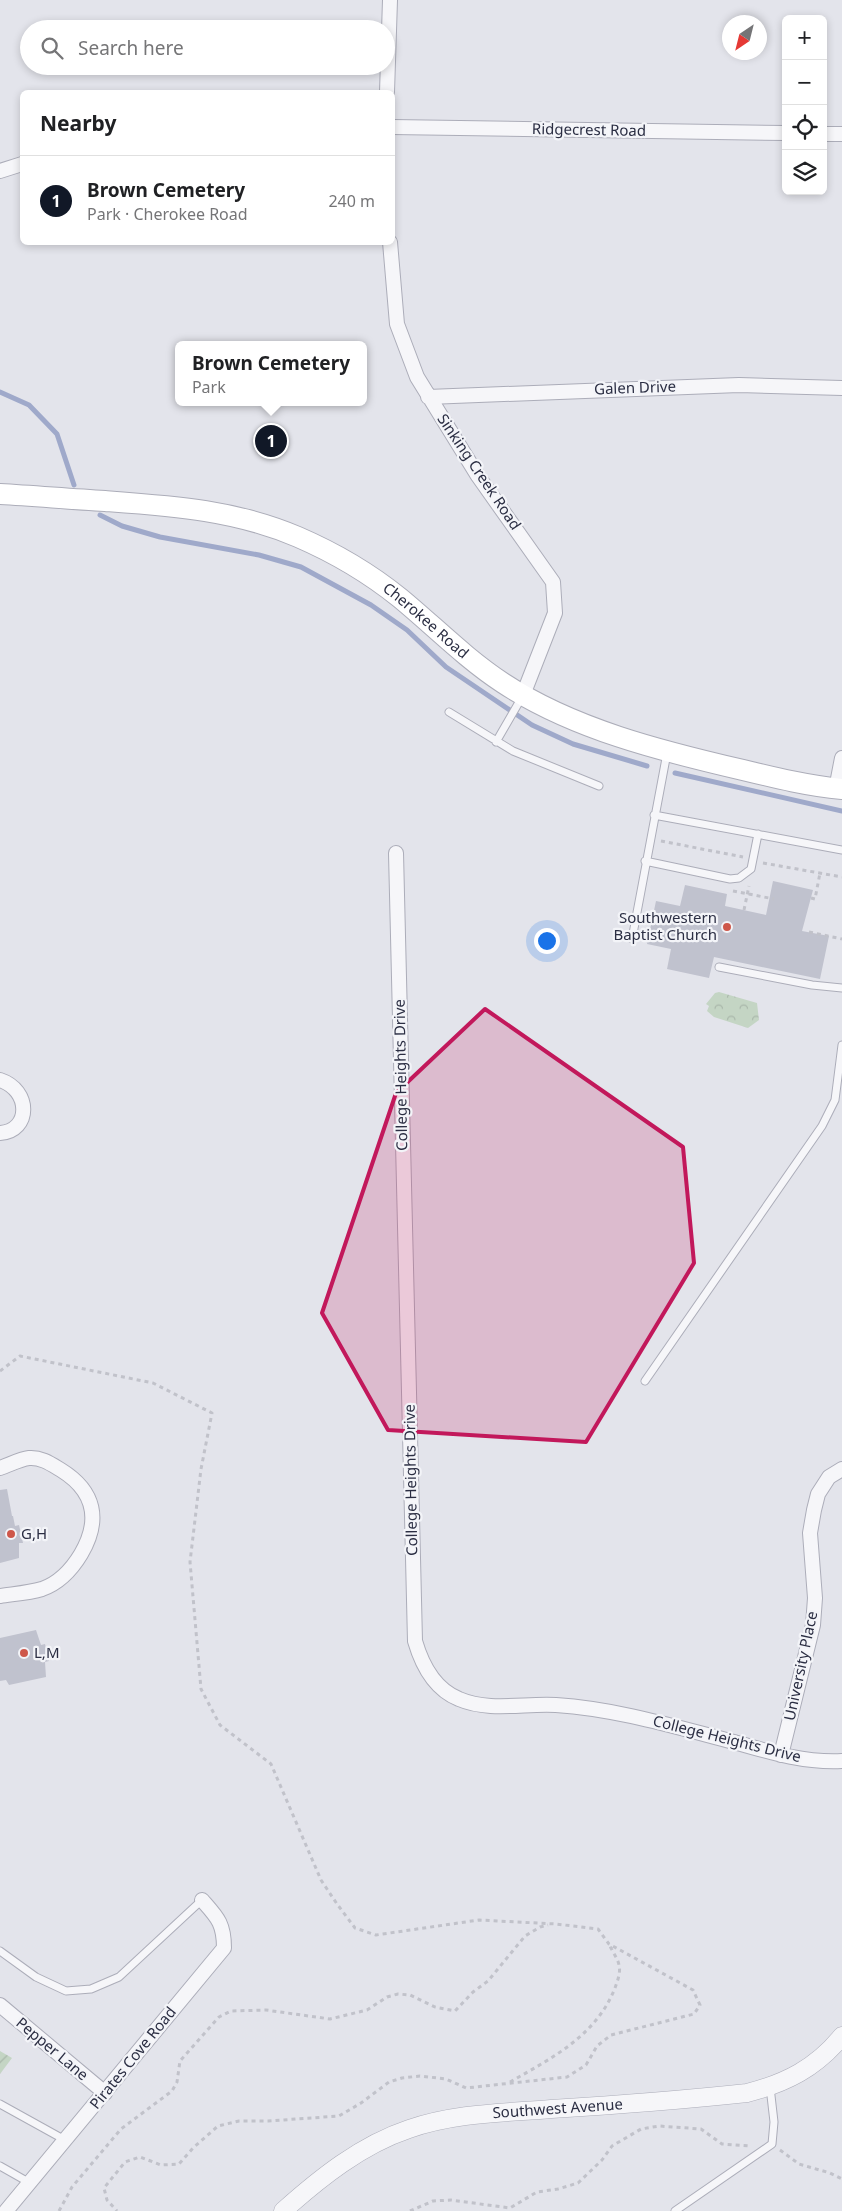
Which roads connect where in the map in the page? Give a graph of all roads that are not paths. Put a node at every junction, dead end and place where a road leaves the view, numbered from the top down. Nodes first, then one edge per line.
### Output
1 (390, 0) edge
2 (390, 20) edge
3 (388, 75) edge
4 (388, 90) edge
5 (395, 126) edge
6 (782, 133) edge
7 (827, 134) edge
8 (842, 134) edge
9 (20, 165) edge
10 (0, 171) edge
11 (390, 245) edge
12 (842, 388) edge
13 (428, 396) junction
14 (0, 494) edge
15 (523, 695) junction
16 (449, 712) dead end
17 (496, 742) junction
18 (667, 750) junction
19 (842, 758) edge
20 (599, 786) dead end
21 (839, 789) edge
22 (654, 815) junction
23 (758, 834) junction
24 (842, 850) edge
25 (396, 853) dead end
26 (645, 861) junction
27 (632, 939) dead end
28 (719, 967) dead end
29 (842, 988) edge
30 (842, 1045) edge
31 (0, 1080) edge
32 (0, 1133) edge
33 (645, 1381) dead end
34 (0, 1468) edge
35 (842, 1469) edge
36 (0, 1596) edge
37 (781, 1755) junction
38 (842, 1761) edge
39 (202, 1900) joint
40 (0, 1951) edge
41 (0, 2005) edge
42 (842, 2036) edge
43 (770, 2087) junction
44 (104, 2093) junction
45 (0, 2104) edge
46 (66, 2140) junction
47 (0, 2166) edge
48 (30, 2183) junction
49 (6, 2211) edge
50 (283, 2211) edge
51 (675, 2211) edge

1 - 2 street
3 - 4 street
5 - 6 street, Ridgecrest Road
7 - 8 street
9 - 10 street
11 - 13 street, Sinking Creek Road
12 - 13 street, Galen Drive
13 - 15 street, Sinking Creek Road
14 - 15 main road, Cherokee Road
15 - 17 lane
15 - 18 main road, Cherokee Road
16 - 17 lane
17 - 20 lane
18 - 21 main road, Cherokee Road
18 - 22 lane
19 - 21 street
22 - 23 lane
22 - 26 lane
23 - 24 lane
23 - 26 lane
25 - 37 street, College Heights Drive
26 - 27 lane
28 - 29 lane
30 - 33 lane
31 - 32 street
34 - 36 street
35 - 37 street, University Place
37 - 38 street, College Heights Drive
39 - 40 lane
39 - 44 street, Pirates Cove Road
41 - 44 street, Pepper Lane
42 - 43 street, Southwest Avenue
43 - 50 street, Southwest Avenue
43 - 51 lane
44 - 46 street, Pirates Cove Road
45 - 46 lane
46 - 48 street, Pirates Cove Road
47 - 48 lane
48 - 49 street, Pirates Cove Road

